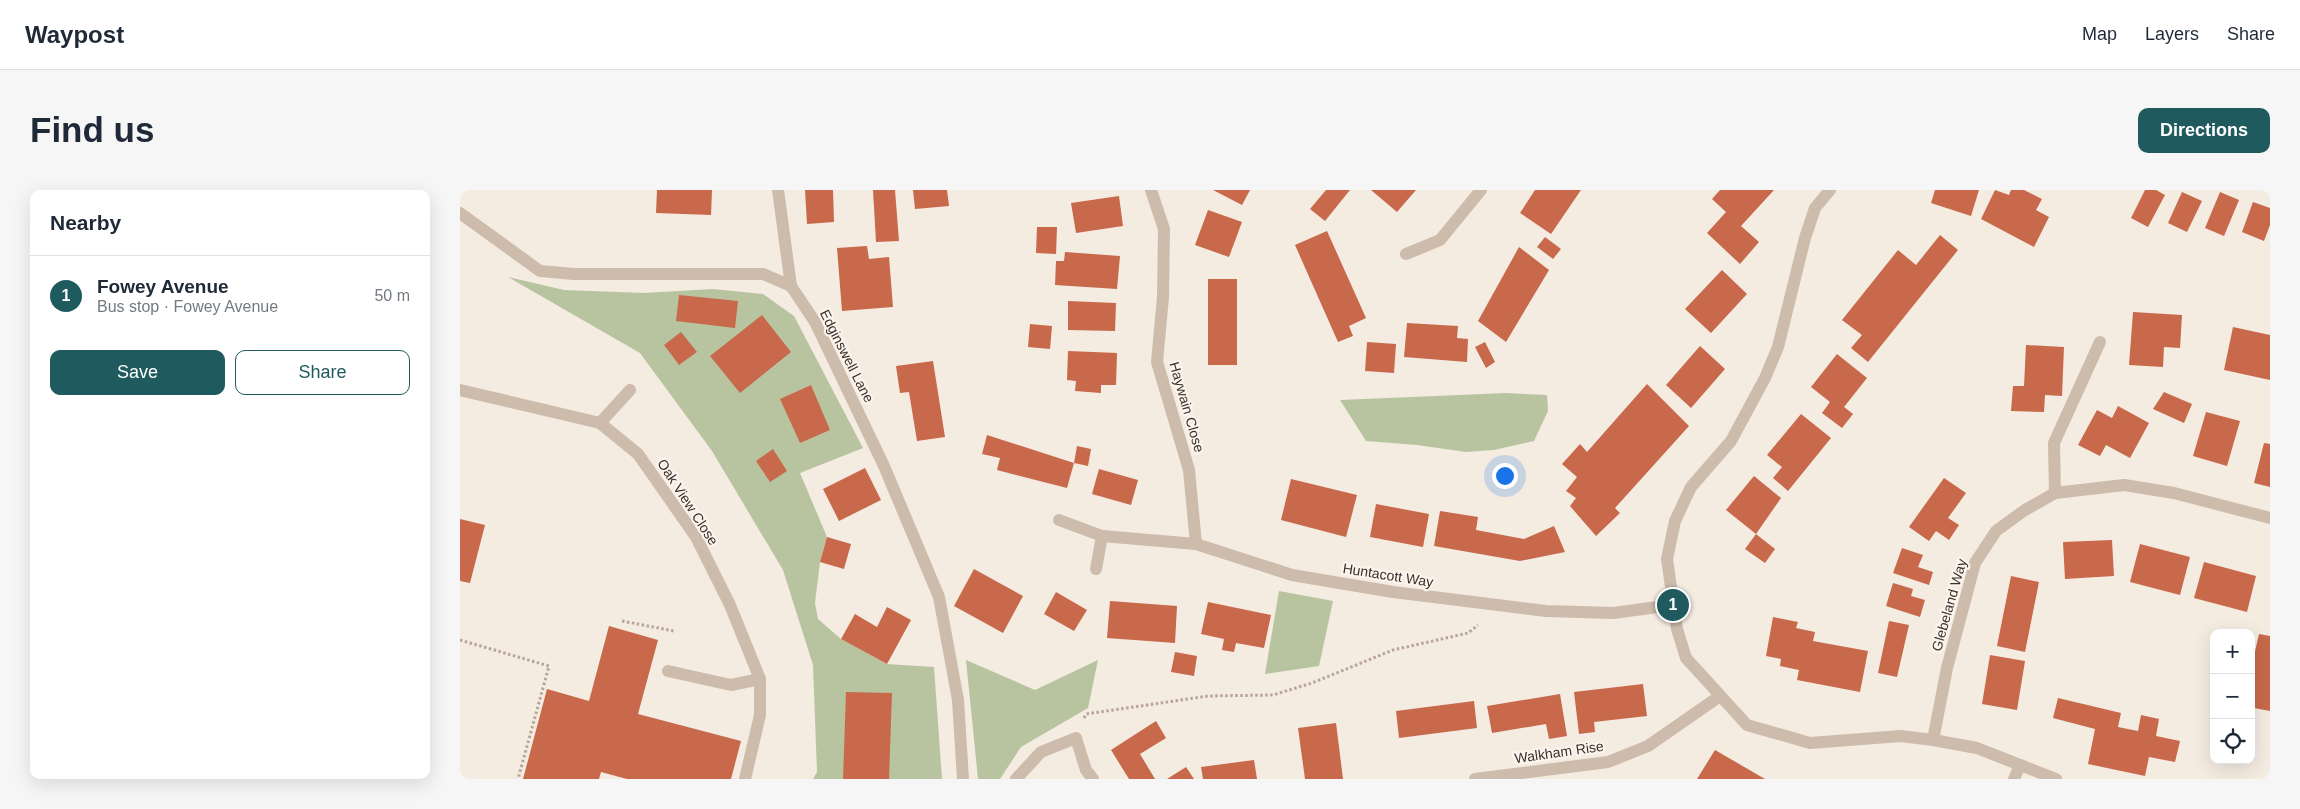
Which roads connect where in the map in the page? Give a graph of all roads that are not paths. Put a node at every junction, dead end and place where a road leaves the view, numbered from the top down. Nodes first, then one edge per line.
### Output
1 (778, 190) edge
2 (1151, 190) edge
3 (1481, 190) edge
4 (1830, 190) edge
5 (460, 213) edge
6 (1406, 254) dead end
7 (791, 286) junction
8 (2100, 342) dead end
9 (460, 390) edge
10 (630, 390) dead end
11 (600, 423) junction
12 (2055, 494) junction
13 (2270, 518) edge
14 (1059, 520) dead end
15 (1102, 536) junction
16 (1196, 544) junction
17 (1096, 569) dead end
18 (1673, 605) junction
19 (668, 671) dead end
20 (760, 679) junction
21 (1720, 696) junction
22 (1933, 740) junction
23 (2020, 765) junction
24 (745, 779) edge
25 (963, 779) edge
26 (1016, 779) edge
27 (1093, 779) edge
28 (1475, 779) edge
29 (2014, 779) edge
30 (2056, 779) edge

1 - 7 street
2 - 16 street, Haywain Close
3 - 6 street
4 - 18 street
5 - 7 street
7 - 25 street, Edginswell Lane
8 - 12 street
9 - 11 street, Oak View Close
10 - 11 street
11 - 20 street, Oak View Close
12 - 13 street, Glebeland Way
12 - 22 street, Glebeland Way
14 - 15 street, Huntacott Way
15 - 16 street, Huntacott Way
15 - 17 street
16 - 18 street, Huntacott Way
18 - 21 street
19 - 20 street
20 - 24 street, Oak View Close
21 - 22 street
21 - 28 street, Walkham Rise
22 - 23 street
23 - 29 street
23 - 30 street
26 - 27 street

